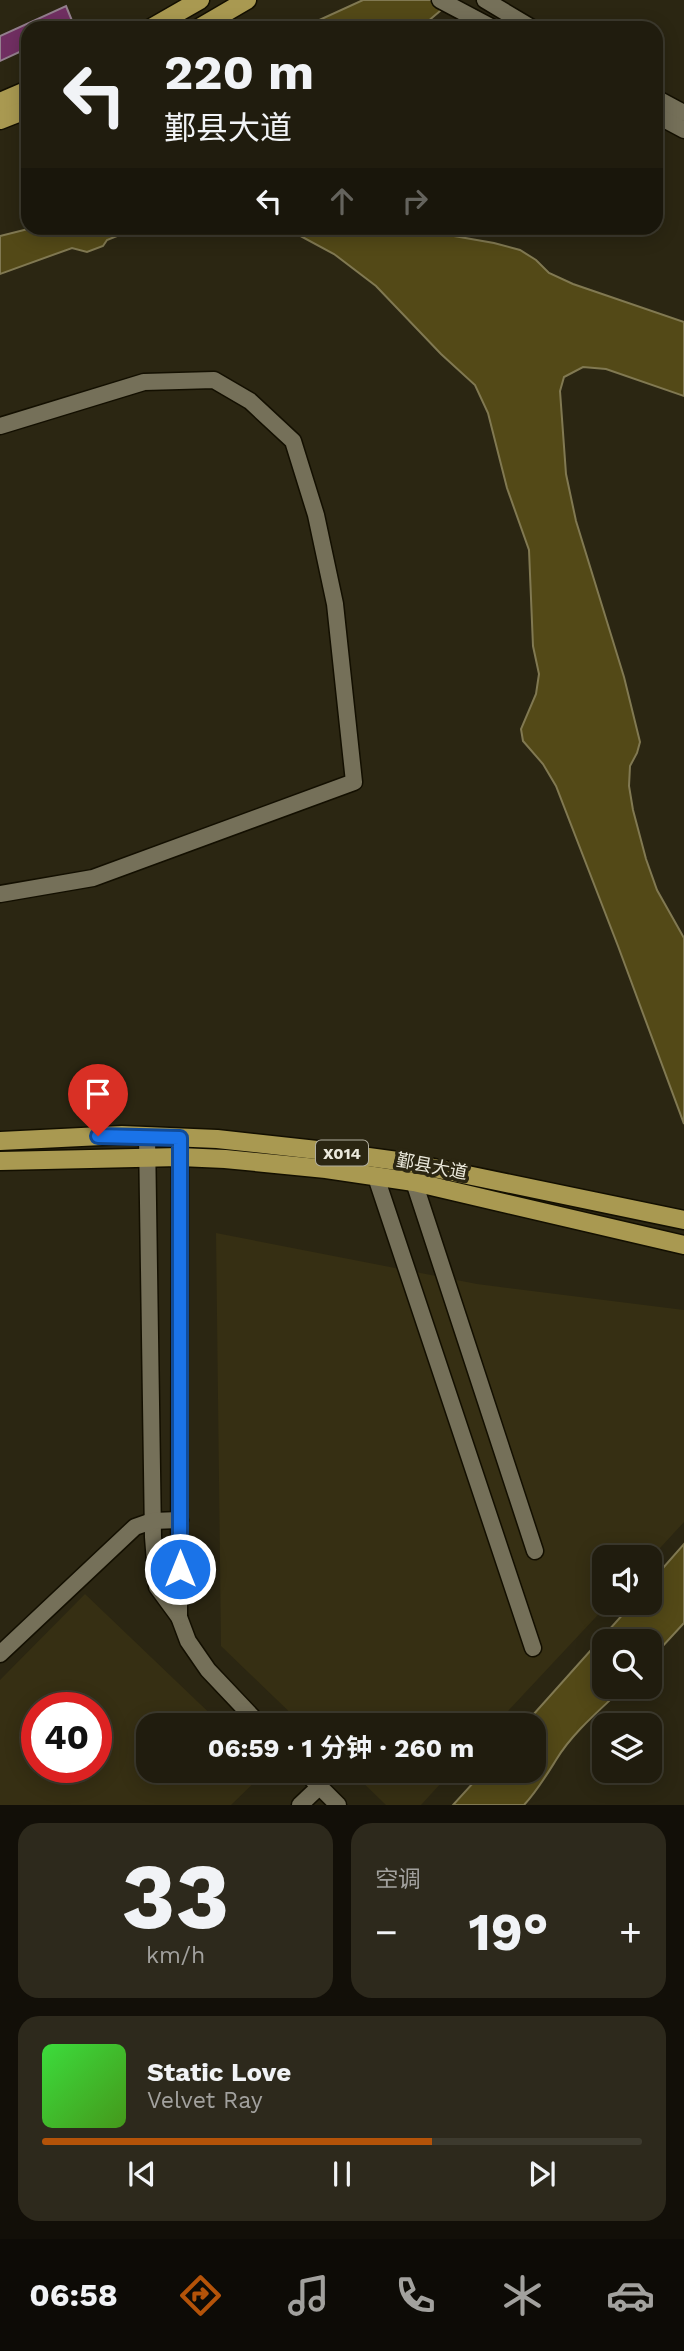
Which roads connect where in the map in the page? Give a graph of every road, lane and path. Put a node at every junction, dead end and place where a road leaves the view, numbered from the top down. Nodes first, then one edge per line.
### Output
1 (200, 0) edge
2 (247, 0) edge
3 (440, 0) edge
4 (485, 0) edge
5 (163, 21) edge
6 (211, 21) edge
7 (480, 21) edge
8 (520, 21) edge
9 (21, 93) edge
10 (0, 102) edge
11 (663, 102) edge
12 (21, 112) edge
13 (684, 113) edge
14 (663, 119) edge
15 (0, 120) edge
16 (684, 131) edge
17 (0, 426) edge
18 (0, 894) edge
19 (147, 1136) junction
20 (180, 1138) junction
21 (0, 1140) edge
22 (180, 1157) junction
23 (148, 1158) junction
24 (0, 1161) edge
25 (376, 1177) junction
26 (414, 1182) junction
27 (681, 1220) edge
28 (680, 1244) edge
29 (180, 1520) junction
30 (152, 1521) junction
31 (535, 1551) dead end
32 (179, 1617) junction
33 (533, 1648) dead end
34 (0, 1654) edge
35 (249, 1713) edge
36 (315, 1783) edge
37 (319, 1787) junction
38 (300, 1805) edge
39 (338, 1805) edge

1 - 5 main road
2 - 6 main road
3 - 7 street
4 - 8 street
9 - 10 main road
11 - 13 street
12 - 15 main road
14 - 16 street
17 - 18 street
19 - 20 main road, 鄞县大道 / X014
19 - 21 main road, 鄞县大道 / X014
19 - 23 street
20 - 22 street
20 - 27 main road, 鄞县大道 / X014
22 - 23 main road, 鄞县大道 / X014
22 - 25 main road, 鄞县大道 / X014
22 - 29 street
23 - 24 main road, 鄞县大道 / X014
23 - 30 street
25 - 26 main road, 鄞县大道 / X014
25 - 33 street
26 - 28 main road, 鄞县大道 / X014
26 - 31 street
29 - 30 street
29 - 32 street
30 - 32 street
30 - 34 street
32 - 35 street
36 - 37 street
37 - 38 street
37 - 39 street

